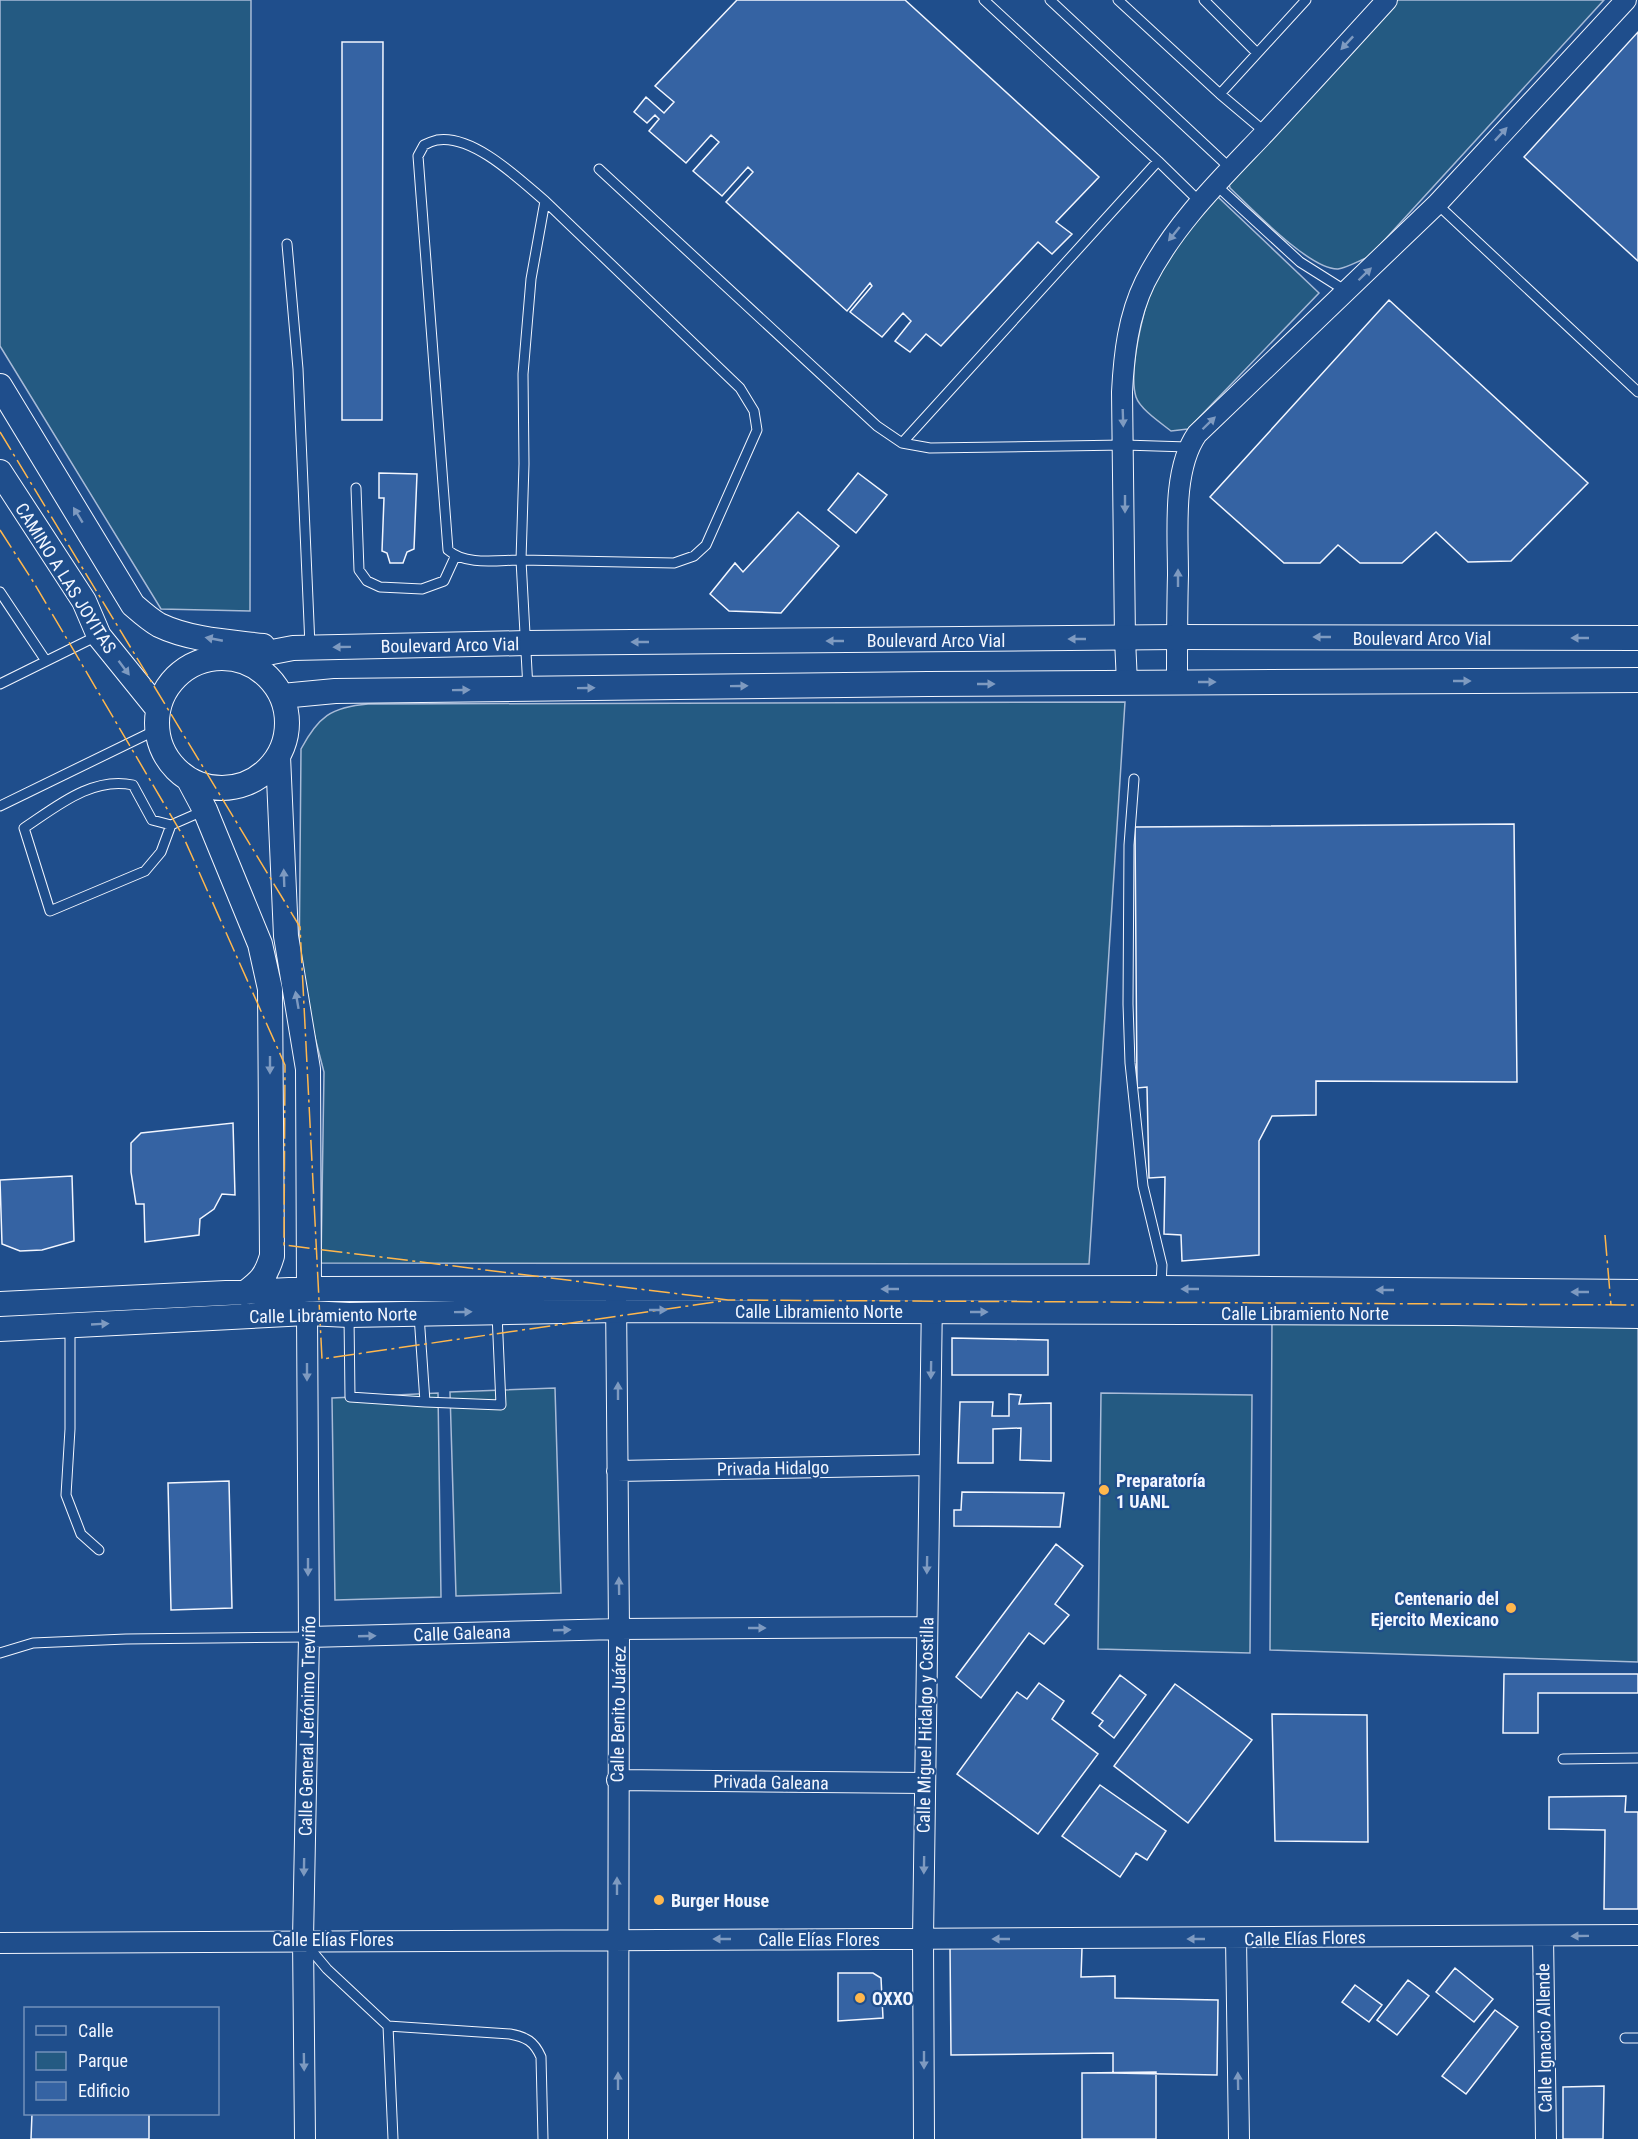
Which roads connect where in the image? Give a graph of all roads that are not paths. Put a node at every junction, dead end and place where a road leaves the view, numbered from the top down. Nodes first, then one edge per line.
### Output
1 (984, 0) edge
2 (1050, 0) edge
3 (1118, 0) edge
4 (1204, 0) edge
5 (1306, 0) edge
6 (1387, 0) edge
7 (1626, 0) edge
8 (1257, 53) junction
9 (1220, 94) junction
10 (1265, 132) junction
11 (1158, 161) junction
12 (599, 169) dead end
13 (1231, 169) junction
14 (1216, 185) junction
15 (544, 201) junction
16 (1200, 202) junction
17 (1437, 204) junction
18 (287, 244) dead end
19 (1346, 291) junction
20 (0, 386) edge
21 (1638, 392) edge
22 (902, 443) junction
23 (1124, 445) junction
24 (1188, 447) junction
25 (0, 472) edge
26 (356, 488) dead end
27 (455, 557) junction
28 (521, 560) junction
29 (0, 592) edge
30 (99, 636) junction
31 (1177, 637) junction
32 (1638, 638) edge
33 (1125, 639) junction
34 (526, 643) junction
35 (301, 648) junction
36 (236, 659) junction
37 (46, 661) junction
38 (1638, 680) edge
39 (1177, 682) junction
40 (1127, 683) junction
41 (0, 684) edge
42 (528, 689) junction
43 (282, 696) junction
44 (157, 720) junction
45 (278, 756) junction
46 (1134, 779) dead end
47 (189, 780) junction
48 (0, 806) edge
49 (205, 810) junction
50 (171, 825) junction
51 (270, 989) junction
52 (1161, 1288) junction
53 (309, 1289) junction
54 (1638, 1292) edge
55 (245, 1293) junction
56 (616, 1299) junction
57 (932, 1300) junction
58 (0, 1304) edge
59 (497, 1311) junction
60 (419, 1312) junction
61 (306, 1313) junction
62 (349, 1314) junction
63 (1638, 1316) edge
64 (70, 1325) junction
65 (0, 1329) edge
66 (425, 1402) junction
67 (929, 1465) junction
68 (617, 1471) junction
69 (99, 1550) dead end
70 (926, 1627) junction
71 (619, 1629) junction
72 (309, 1637) junction
73 (0, 1653) edge
74 (1638, 1758) edge
75 (1563, 1759) dead end
76 (617, 1780) junction
77 (925, 1783) junction
78 (1638, 1935) edge
79 (1543, 1936) junction
80 (617, 1938) junction
81 (1236, 1938) junction
82 (303, 1939) junction
83 (923, 1940) junction
84 (0, 1943) edge
85 (388, 2026) junction
86 (1625, 2038) dead end
87 (1638, 2038) edge
88 (305, 2139) edge
89 (393, 2139) edge
90 (543, 2139) edge
91 (618, 2139) edge
92 (924, 2139) edge
93 (1239, 2139) edge
94 (1545, 2139) edge

1 - 11 lane
2 - 13 lane
3 - 9 lane
4 - 8 lane
5 - 8 lane
6 -> 10 street
17 -> 7 street
8 - 9 lane
9 - 10 lane
10 - 13 street
11 - 16 lane
11 - 22 lane
12 - 22 lane
13 - 14 street
14 - 16 street
14 - 19 lane
15 - 27 lane
15 - 28 lane
15 - 28 lane
16 -> 23 street
19 -> 17 street
17 - 21 lane
18 - 35 lane
24 -> 19 street
35 -> 20 street
22 - 23 lane
23 - 24 lane
23 -> 33 street
31 -> 24 street
25 - 30 street, CAMINO A LAS JOYITAS
26 - 27 lane
27 - 28 lane
28 - 34 lane
29 - 37 lane
30 - 37 lane
30 -> 44 street, CAMINO A LAS JOYITAS
32 -> 31 street, Boulevard Arco Vial
31 - 33 street, Boulevard Arco Vial
31 - 39 street
33 -> 34 street, Boulevard Arco Vial
33 - 40 street
34 -> 35 street, Boulevard Arco Vial
34 - 42 lane
35 - 36 street, Boulevard Arco Vial
36 - 43 street
36 - 44 street
37 - 41 lane
39 -> 38 street
39 - 40 street
42 -> 40 street
43 -> 42 street
43 - 45 street
44 - 47 street
44 - 48 lane
45 - 47 street
53 -> 45 street
46 - 52 lane
47 - 49 street
49 - 50 lane
49 - 51 street
50 - 50 lane
51 - 53 street
51 -> 55 street
54 -> 52 street, Calle Libramiento Norte
52 - 57 street, Calle Libramiento Norte
53 - 55 street, Calle Libramiento Norte
53 - 56 street, Calle Libramiento Norte
53 - 61 street
55 - 58 street, Calle Libramiento Norte
56 - 57 street, Calle Libramiento Norte
56 - 59 street, Calle Libramiento Norte
68 -> 56 street, Calle Benito Juárez
57 -> 63 street, Calle Libramiento Norte
57 -> 67 street, Calle Miguel Hidalgo y Costilla
60 -> 59 street, Calle Libramiento Norte
59 - 66 lane
60 - 62 street, Calle Libramiento Norte
60 - 66 lane
61 - 62 street, Calle Libramiento Norte
64 -> 61 street, Calle Libramiento Norte
61 -> 72 street, Calle General Jerónimo Treviño
62 - 66 lane
64 - 65 street, Calle Libramiento Norte
64 - 69 lane
67 - 68 street, Privada Hidalgo
67 -> 70 street, Calle Miguel Hidalgo y Costilla
71 -> 68 street, Calle Benito Juárez
71 -> 70 street, Calle Galeana
70 - 77 street, Calle Miguel Hidalgo y Costilla
72 -> 71 street, Calle Galeana
71 - 76 street, Calle Benito Juárez
72 - 73 lane, Calle Galeana
72 -> 82 street, Calle General Jerónimo Treviño
74 - 75 lane
76 - 77 street, Privada Galeana
80 -> 76 street, Calle Benito Juárez
77 -> 83 street, Calle Miguel Hidalgo y Costilla
78 -> 79 street, Calle Elías Flores
79 - 81 street, Calle Elías Flores
79 - 94 street, Calle Ignacio Allende
80 - 82 street, Calle Elías Flores
83 -> 80 street, Calle Elías Flores
91 -> 80 street, Calle Benito Juárez
81 -> 83 street, Calle Elías Flores
93 -> 81 street
82 - 84 street, Calle Elías Flores
82 - 85 lane
82 -> 88 street, Calle General Jerónimo Treviño
83 -> 92 street, Calle Miguel Hidalgo y Costilla
85 - 89 lane
85 - 90 lane
86 - 87 lane

